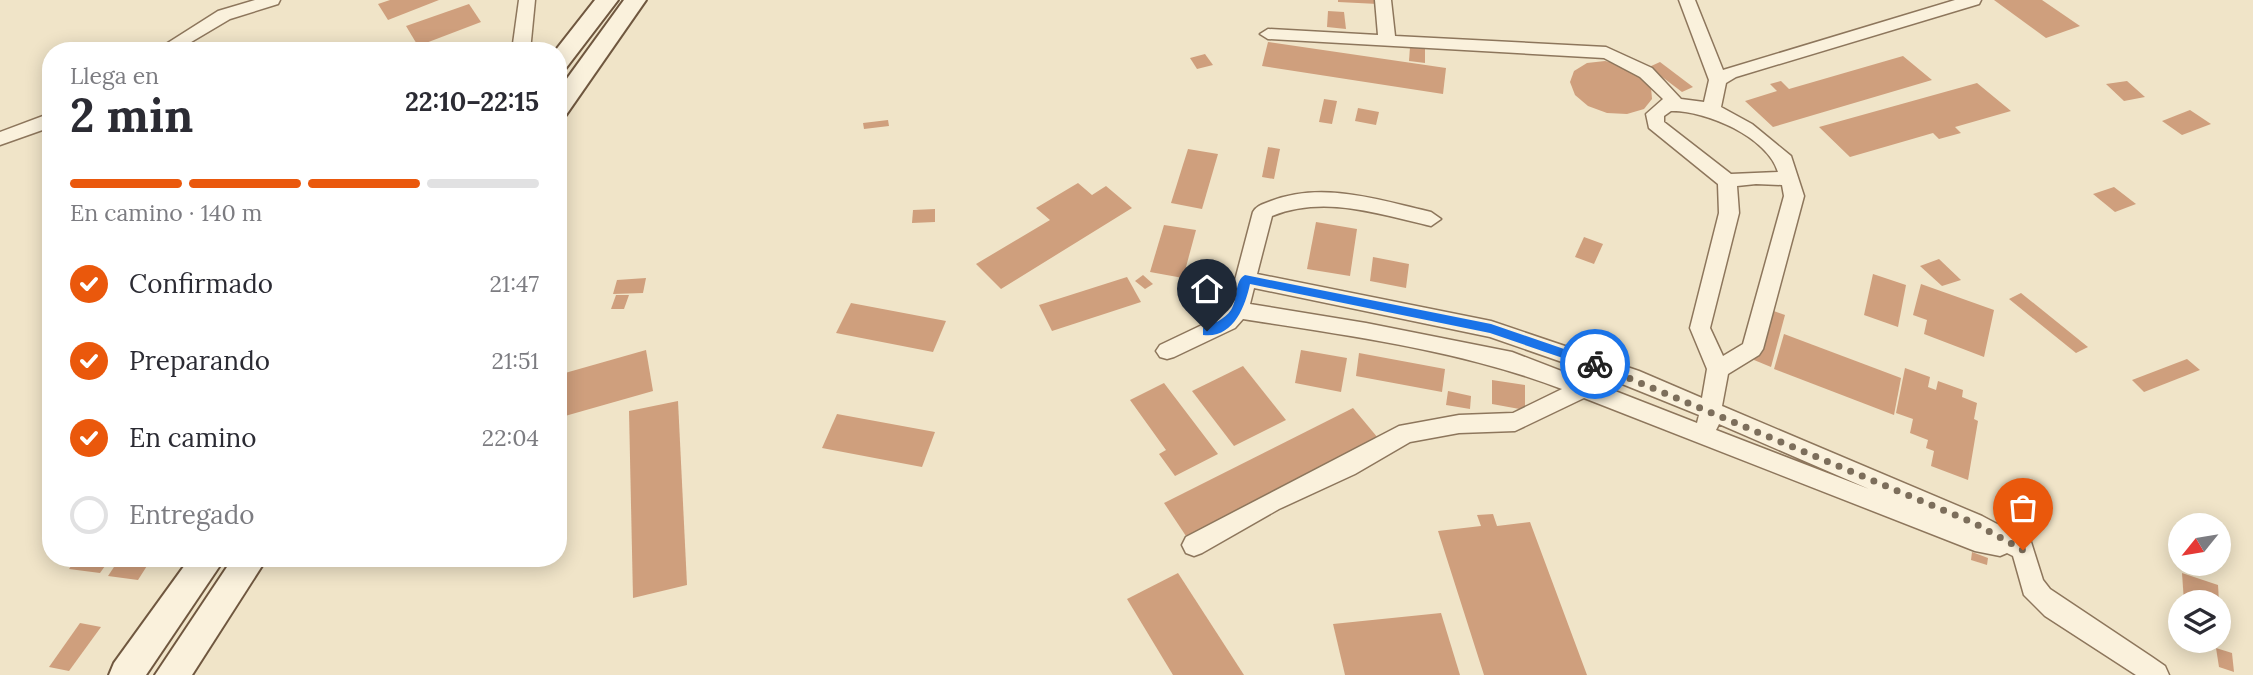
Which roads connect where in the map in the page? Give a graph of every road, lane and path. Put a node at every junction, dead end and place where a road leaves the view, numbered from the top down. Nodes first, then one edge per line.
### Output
1 (272, 0) edge
2 (527, 0) edge
3 (607, 0) edge
4 (635, 0) edge
5 (1383, 0) edge
6 (1688, 0) edge
7 (1973, 0) edge
8 (1268, 34) dead end
9 (178, 42) edge
10 (522, 42) edge
11 (1387, 42) junction
12 (567, 51) edge
13 (1718, 80) junction
14 (567, 96) edge
15 (1676, 104) junction
16 (1712, 109) junction
17 (42, 124) edge
18 (0, 139) edge
19 (1787, 179) junction
20 (1727, 181) junction
21 (1431, 219) dead end
22 (1245, 279) junction
23 (1238, 310) junction
24 (1167, 352) dead end
25 (1590, 363) junction
26 (1718, 369) junction
27 (1585, 388) junction
28 (1708, 411) junction
29 (1707, 436) junction
30 (1194, 545) dead end
31 (2023, 550) junction
32 (203, 567) edge
33 (245, 567) edge
34 (127, 675) edge
35 (172, 675) edge
36 (2156, 675) edge

1 - 9 street
2 - 10 street
3 - 12 main road
4 - 14 main road
5 - 11 street
6 - 13 street
7 - 13 street
8 - 11 street
11 - 15 street
13 - 16 street
15 - 16 street
15 - 20 street
16 - 19 street
17 - 18 street
19 - 20 street
19 - 26 street
20 - 26 street
21 - 22 street
22 - 23 street
22 - 25 street
23 - 24 street
23 - 27 street
25 - 27 street
25 - 28 street
26 - 28 street
27 - 29 street
27 - 30 street
28 - 29 street
28 - 31 street
29 - 31 street
31 - 36 street
32 - 34 main road
33 - 35 main road

